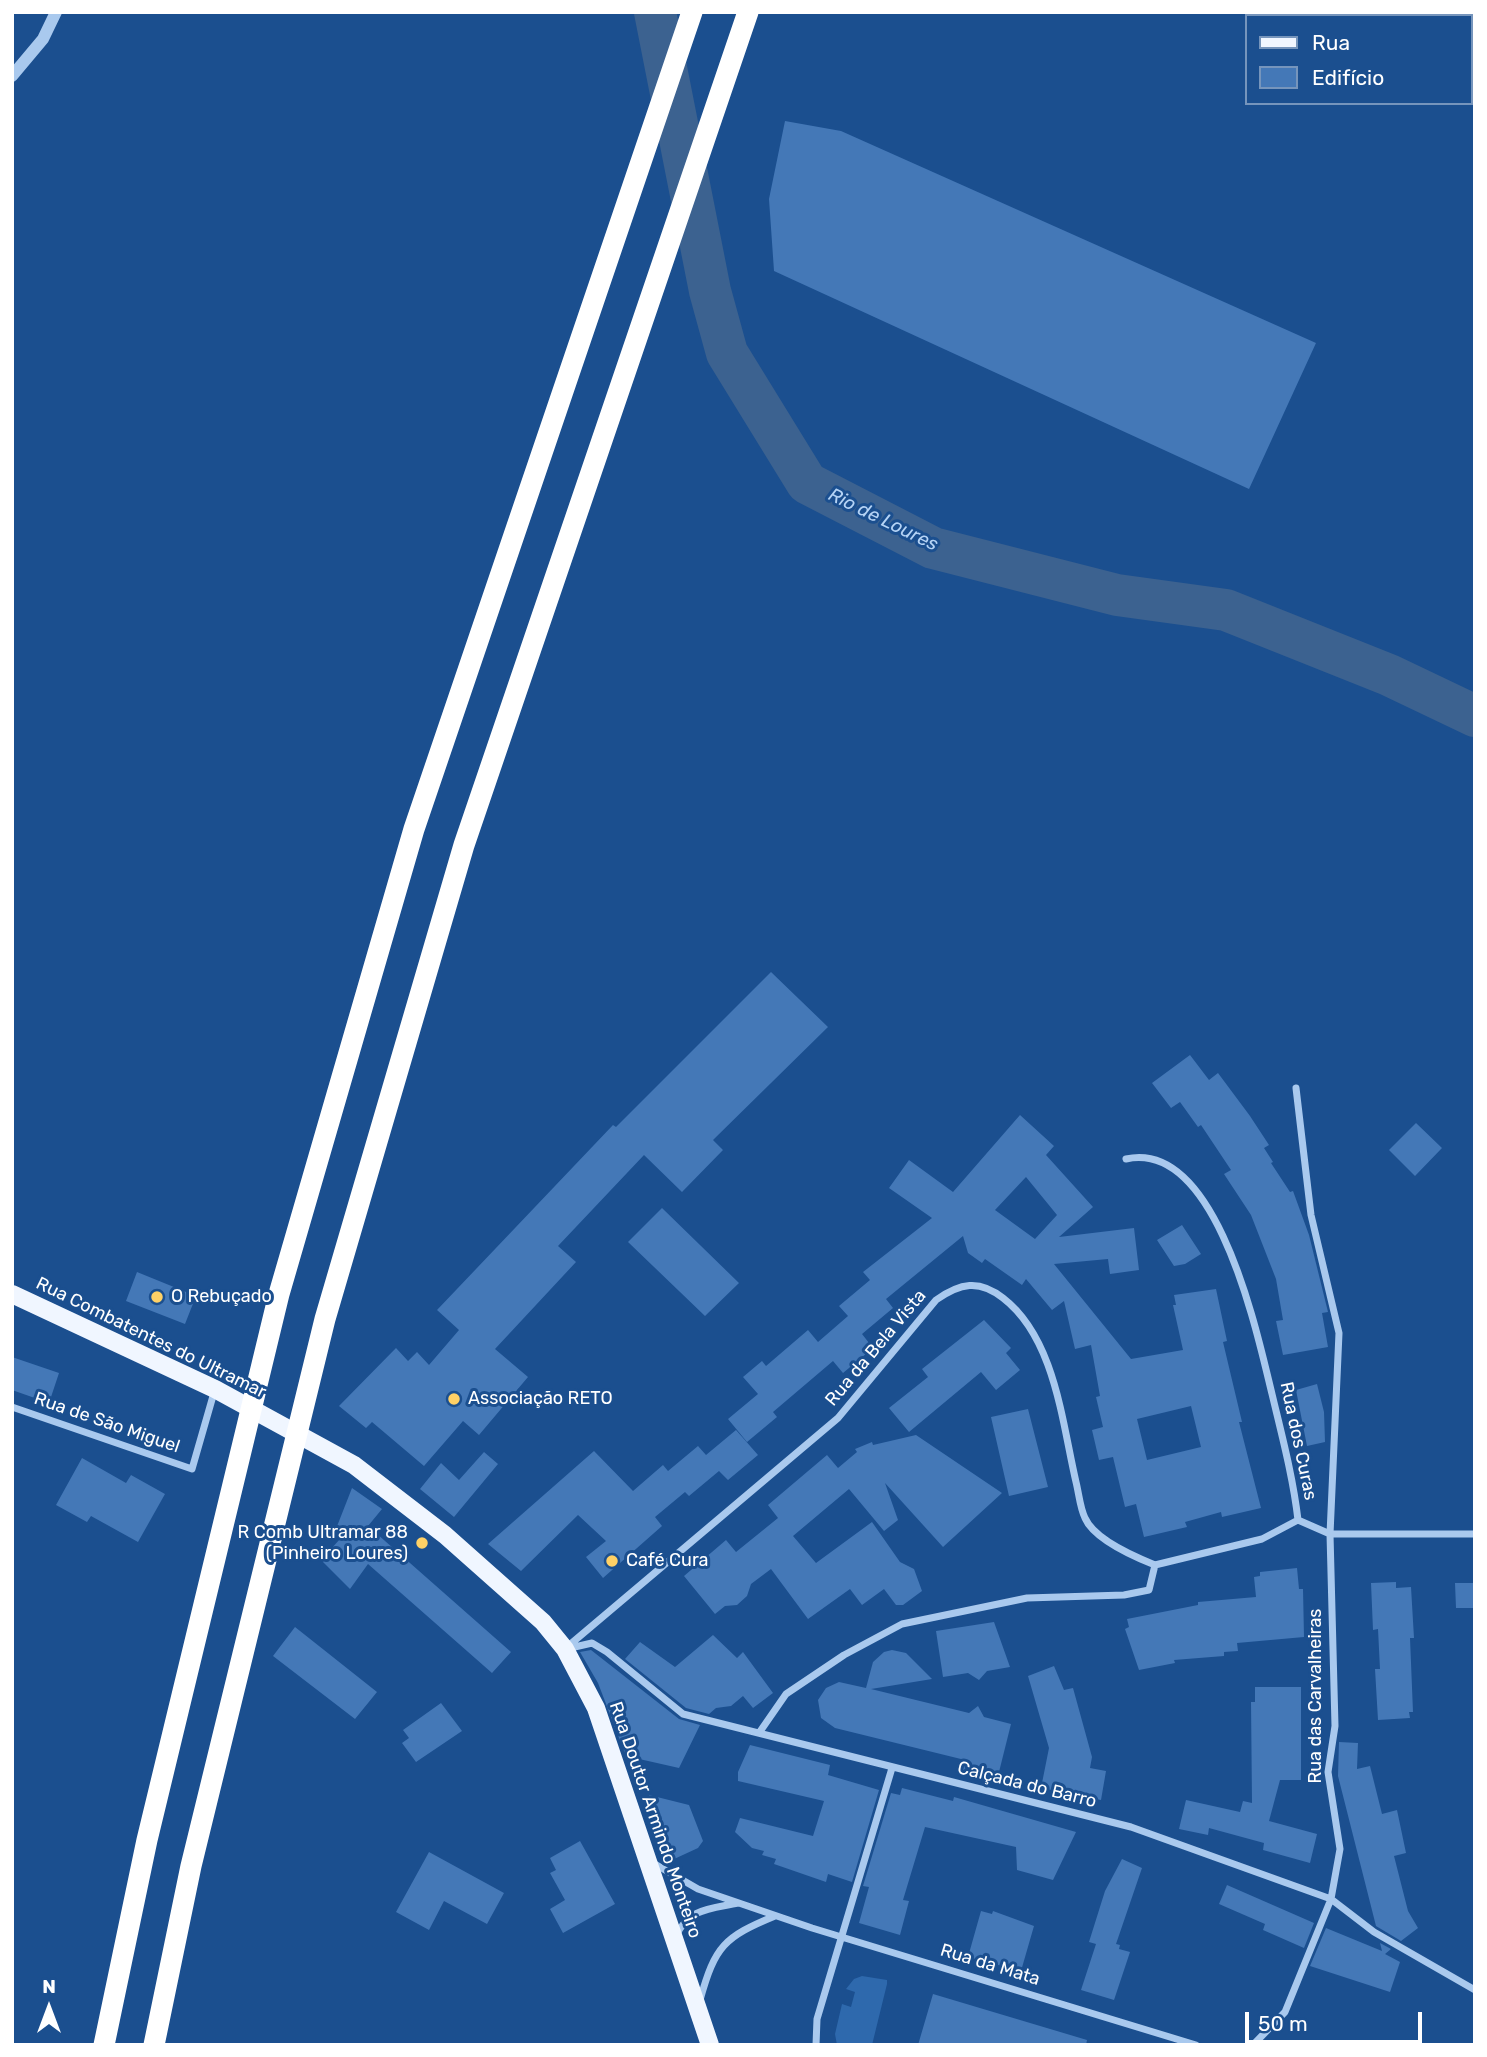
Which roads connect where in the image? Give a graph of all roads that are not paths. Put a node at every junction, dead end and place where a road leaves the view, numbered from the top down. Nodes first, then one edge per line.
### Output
1 (56, 12) edge
2 (692, 12) edge
3 (748, 12) edge
4 (12, 76) edge
5 (1296, 1088) dead end
6 (1126, 1159) dead end
7 (12, 1294) edge
8 (215, 1389) junction
9 (12, 1407) edge
10 (270, 1420) joint
11 (1298, 1520) junction
12 (1330, 1534) junction
13 (1475, 1534) edge
14 (1154, 1565) junction
15 (565, 1649) junction
16 (759, 1733) junction
17 (892, 1768) junction
18 (647, 1860) junction
19 (1331, 1899) junction
20 (739, 1903) junction
21 (776, 1916) junction
22 (842, 1937) junction
23 (674, 1941) junction
24 (1475, 1990) edge
25 (697, 2010) junction
26 (104, 2045) edge
27 (154, 2045) edge
28 (710, 2045) edge
29 (817, 2045) edge
30 (1196, 2045) edge
31 (1253, 2045) edge

1 - 4 street
2 - 26 highway, bridge
3 - 27 highway, bridge
5 - 12 street, Rua das Carvalheiras
6 - 11 street, Rua dos Curas
7 - 8 main road, Rua Combatentes do Ultramar
8 - 9 street, Rua de São Miguel
8 - 10 main road, Rua Combatentes do Ultramar
10 - 15 main road, Rua Doutor Armindo Monteiro
11 - 12 street
11 - 14 street, Rua dos Curas
12 - 13 street
12 - 19 street, Rua das Carvalheiras
14 - 15 street, Rua da Bela Vista
14 - 16 street
15 - 16 street, Calçada do Barro
15 - 18 main road, Rua Doutor Armindo Monteiro
16 - 17 street, Calçada do Barro
17 - 19 street, Calçada do Barro
17 - 22 street
18 - 20 street, Rua da Mata
18 - 23 main road, Rua Doutor Armindo Monteiro
19 - 24 street, Calçada do Barro
19 - 31 street
20 - 21 street, Rua da Mata
20 - 23 street
21 - 22 street, Rua da Mata
21 - 25 street
22 - 29 street
22 - 30 street, Rua da Mata
23 - 25 main road, Rua Doutor Armindo Monteiro
25 - 28 main road, Rua Doutor Armindo Monteiro

